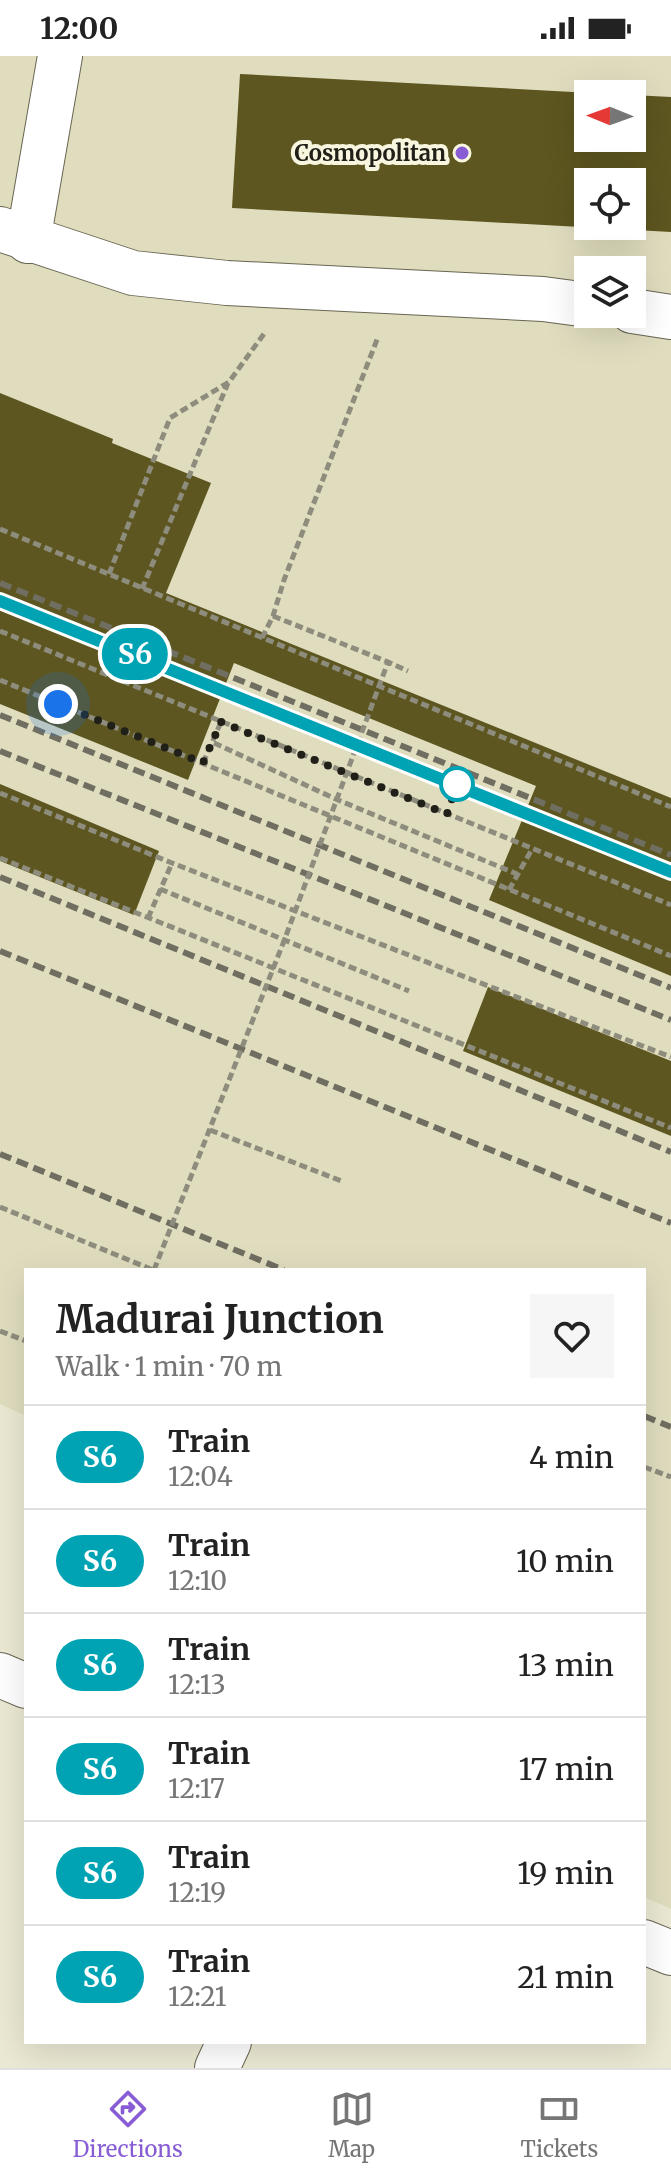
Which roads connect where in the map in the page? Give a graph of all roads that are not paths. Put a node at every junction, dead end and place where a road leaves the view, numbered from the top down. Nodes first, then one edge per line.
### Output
1 (60, 56) edge
2 (14, 235) edge
3 (574, 303) edge
4 (646, 313) edge
5 (671, 317) edge
6 (0, 1675) edge
7 (24, 1685) edge
8 (646, 1943) edge
9 (671, 1953) edge
10 (228, 2044) edge
11 (217, 2068) edge

1 - 2 street
2 - 3 street
4 - 5 street
6 - 7 street
8 - 9 street
10 - 11 street

